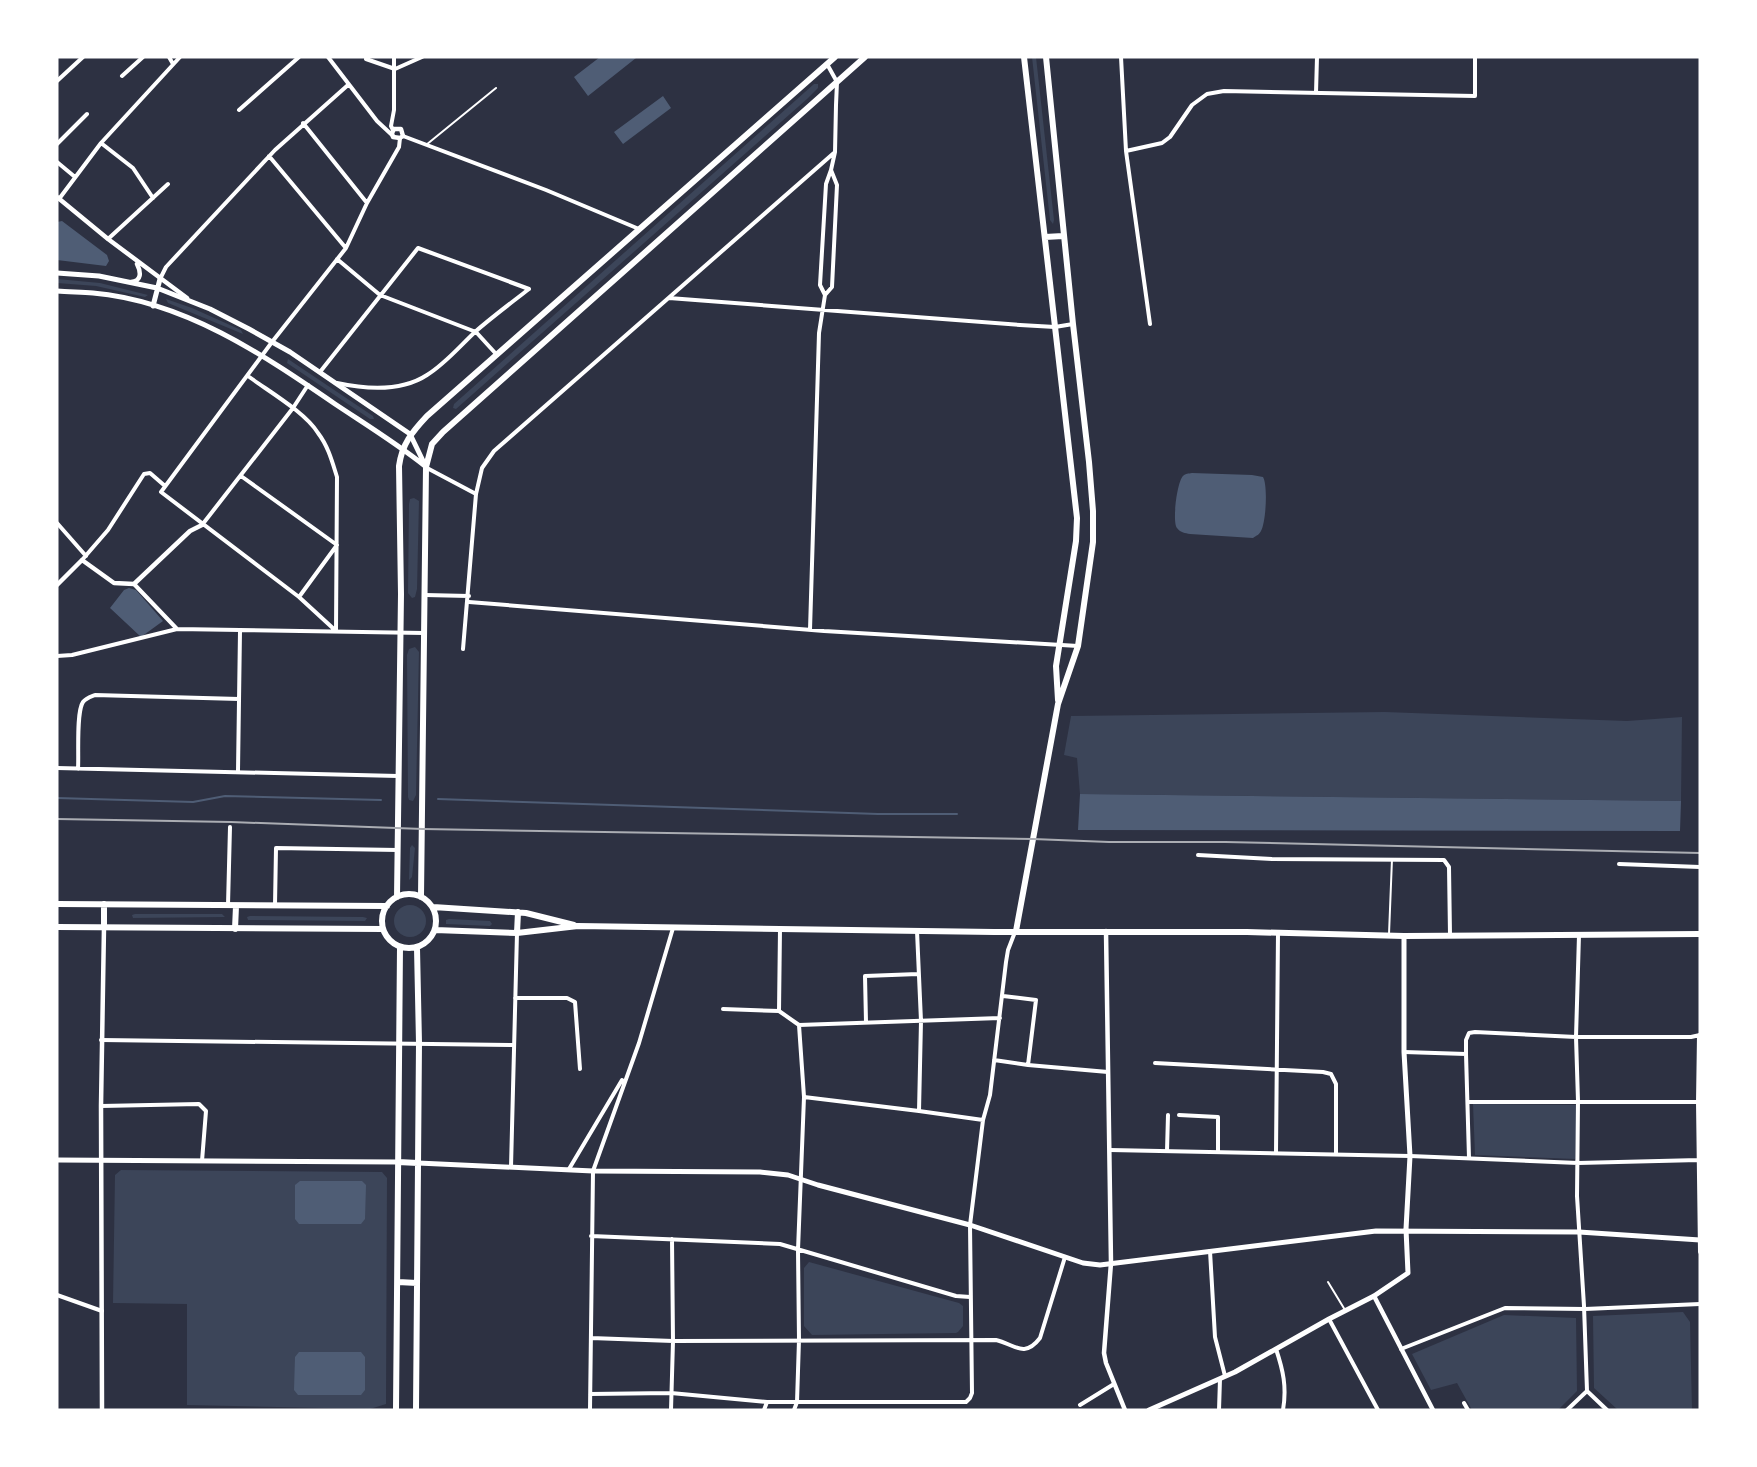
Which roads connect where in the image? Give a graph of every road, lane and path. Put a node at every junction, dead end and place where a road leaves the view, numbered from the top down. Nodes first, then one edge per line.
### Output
1 (83, 57) edge
2 (143, 57) edge
3 (169, 57) edge
4 (180, 57) edge
5 (298, 57) edge
6 (328, 57) edge
7 (394, 57) edge
8 (422, 57) edge
9 (835, 57) edge
10 (865, 57) edge
11 (1024, 57) edge
12 (1046, 57) edge
13 (1121, 57) edge
14 (1317, 57) edge
15 (1475, 57) edge
16 (366, 59) dead end
17 (173, 64) junction
18 (827, 64) junction
19 (395, 69) junction
20 (122, 76) dead end
21 (57, 81) edge
22 (837, 82) junction
23 (348, 86) junction
24 (496, 88) dead end
25 (1316, 93) junction
26 (239, 110) dead end
27 (87, 114) dead end
28 (303, 123) junction
29 (393, 133) junction
30 (401, 137) junction
31 (101, 143) junction
32 (57, 144) edge
33 (425, 145) junction
34 (1126, 151) junction
35 (835, 152) junction
36 (269, 156) junction
37 (57, 162) edge
38 (831, 170) junction
39 (75, 177) junction
40 (168, 184) dead end
41 (58, 198) edge
42 (153, 198) junction
43 (367, 204) junction
44 (639, 229) junction
45 (1063, 236) junction
46 (1045, 237) junction
47 (108, 239) junction
48 (346, 248) junction
49 (337, 259) junction
50 (136, 261) junction
51 (57, 273) edge
52 (160, 279) junction
53 (127, 282) junction
54 (157, 288) junction
55 (57, 291) edge
56 (380, 295) junction
57 (825, 295) junction
58 (668, 298) junction
59 (192, 302) junction
60 (153, 306) junction
61 (823, 310) junction
62 (1073, 324) junction
63 (1150, 324) dead end
64 (1055, 327) junction
65 (476, 332) junction
66 (272, 342) junction
67 (262, 355) junction
68 (497, 355) junction
69 (320, 372) junction
70 (248, 376) junction
71 (336, 383) junction
72 (308, 386) junction
73 (293, 408) junction
74 (410, 434) junction
75 (403, 448) junction
76 (426, 467) junction
77 (241, 476) junction
78 (165, 486) junction
79 (476, 494) junction
80 (57, 523) edge
81 (202, 525) junction
82 (337, 545) junction
83 (84, 558) junction
84 (134, 584) junction
85 (57, 585) edge
86 (425, 595) junction
87 (469, 596) junction
88 (299, 597) junction
89 (468, 602) junction
90 (177, 629) junction
91 (810, 630) junction
92 (240, 631) junction
93 (336, 631) junction
94 (400, 633) junction
95 (424, 633) junction
96 (1059, 643) junction
97 (1078, 646) junction
98 (463, 649) dead end
99 (57, 656) edge
100 (239, 699) junction
101 (1058, 704) junction
102 (57, 768) edge
103 (78, 769) junction
104 (238, 771) junction
105 (398, 776) junction
106 (230, 827) dead end
107 (398, 850) junction
108 (1198, 855) dead end
109 (1392, 859) junction
110 (1619, 864) dead end
111 (1700, 867) edge
112 (397, 897) junction
113 (421, 897) junction
114 (57, 904) edge
115 (104, 904) junction
116 (232, 906) junction
117 (275, 906) junction
118 (387, 906) junction
119 (433, 907) junction
120 (518, 912) junction
121 (538, 915) junction
122 (578, 926) junction
123 (57, 927) edge
124 (104, 927) junction
125 (673, 928) junction
126 (780, 928) junction
127 (235, 929) junction
128 (383, 929) junction
129 (435, 930) junction
130 (917, 930) junction
131 (537, 931) junction
132 (1016, 931) junction
133 (1106, 931) junction
134 (518, 933) junction
135 (1278, 933) junction
136 (1700, 934) edge
137 (1389, 935) junction
138 (1450, 935) junction
139 (1579, 935) junction
140 (1404, 936) junction
141 (400, 947) junction
142 (417, 948) junction
143 (918, 974) junction
144 (1003, 996) junction
145 (515, 998) junction
146 (723, 1009) dead end
147 (779, 1011) junction
148 (1000, 1018) junction
149 (921, 1021) junction
150 (866, 1022) junction
151 (799, 1025) junction
152 (1700, 1035) edge
153 (1576, 1037) junction
154 (102, 1040) junction
155 (399, 1042) junction
156 (418, 1043) junction
157 (514, 1045) junction
158 (1404, 1052) junction
159 (1466, 1054) junction
160 (994, 1060) junction
161 (1155, 1063) dead end
162 (1028, 1065) junction
163 (580, 1069) dead end
164 (1276, 1069) junction
165 (627, 1071) junction
166 (1108, 1072) junction
167 (804, 1096) junction
168 (1578, 1101) junction
169 (1469, 1102) junction
170 (1698, 1102) junction
171 (101, 1106) junction
172 (919, 1111) junction
173 (1168, 1115) dead end
174 (1179, 1115) dead end
175 (983, 1120) junction
176 (1110, 1150) junction
177 (1167, 1151) junction
178 (1218, 1152) junction
179 (1276, 1153) junction
180 (1336, 1155) junction
181 (1410, 1156) junction
182 (1469, 1158) junction
183 (57, 1160) edge
184 (1699, 1160) edge
185 (102, 1161) junction
186 (202, 1161) junction
187 (398, 1162) junction
188 (418, 1163) junction
189 (1578, 1163) junction
190 (511, 1167) junction
191 (569, 1169) junction
192 (593, 1171) junction
193 (800, 1178) junction
194 (970, 1225) junction
195 (1406, 1229) junction
196 (1580, 1232) junction
197 (591, 1236) junction
198 (672, 1239) junction
199 (1700, 1239) edge
200 (798, 1250) junction
201 (1210, 1251) junction
202 (1700, 1252) edge
203 (1065, 1257) junction
204 (1111, 1263) junction
205 (398, 1282) junction
206 (1328, 1282) dead end
207 (417, 1283) junction
208 (57, 1295) edge
209 (1374, 1296) junction
210 (970, 1297) junction
211 (1700, 1304) edge
212 (1585, 1309) junction
213 (1345, 1310) junction
214 (103, 1311) junction
215 (1329, 1319) junction
216 (591, 1338) junction
217 (799, 1340) junction
218 (673, 1341) junction
219 (971, 1341) junction
220 (1276, 1349) junction
221 (1400, 1349) junction
222 (1223, 1378) junction
223 (1114, 1384) junction
224 (1587, 1390) junction
225 (671, 1393) junction
226 (590, 1394) junction
227 (767, 1402) junction
228 (796, 1402) junction
229 (1464, 1403) dead end
230 (1080, 1405) dead end
231 (102, 1410) edge
232 (396, 1410) edge
233 (416, 1410) edge
234 (590, 1410) edge
235 (671, 1410) edge
236 (764, 1410) edge
237 (794, 1410) edge
238 (1125, 1410) edge
239 (1149, 1410) edge
240 (1219, 1410) edge
241 (1283, 1410) edge
242 (1378, 1410) edge
243 (1433, 1410) edge
244 (1468, 1410) edge
245 (1567, 1410) edge
246 (1607, 1410) edge

1 - 21 street
2 - 20 street
3 - 17 street
4 - 17 street
5 - 26 street
6 - 23 street
7 - 19 street
8 - 19 street
9 - 18 main road
10 - 22 main road
11 - 46 main road
12 - 45 main road
13 - 34 street
14 - 25 street
15 - 25 street
16 - 19 street
17 - 31 street
18 - 22 street
18 - 44 main road
19 - 29 street
22 - 35 street
22 - 76 main road
23 - 28 street
23 - 29 street
24 - 33 lane
25 - 34 street
27 - 32 street
28 - 36 street
28 - 43 street
29 - 30 street
29 - 30 street
30 - 33 street
30 - 43 street
31 - 39 street
31 - 42 street
33 - 44 street
34 - 63 street
35 - 38 street
35 - 58 street
36 - 48 street
36 - 52 street
37 - 39 street
38 - 57 street
38 - 57 street
39 - 41 street
40 - 42 street
41 - 47 street
42 - 47 street
43 - 48 street
44 - 68 main road
45 - 46 main road
45 - 62 main road
46 - 64 main road
47 - 50 street
48 - 49 street
49 - 56 street
49 - 66 street
50 - 52 street
50 - 53 street
51 - 53 main road
52 - 54 main road
52 - 59 street
53 - 54 main road
54 - 59 main road
54 - 60 main road
55 - 60 main road
56 - 65 street
56 - 65 street
56 - 69 street
57 - 61 street
58 - 61 street
58 - 79 street
59 - 66 main road
60 - 67 main road
61 - 64 street
61 - 91 street
62 - 64 street
62 - 97 main road
64 - 96 main road
65 - 68 street
65 - 71 street
66 - 67 street
66 - 69 main road
67 - 70 street
67 - 72 main road
68 - 74 main road
69 - 71 main road
70 - 73 street
70 - 78 street
71 - 74 main road
72 - 73 street
72 - 75 main road
73 - 77 street
73 - 82 street
74 - 75 main road
74 - 76 main road
75 - 76 main road
75 - 94 main road
76 - 79 street
76 - 86 main road
77 - 81 street
77 - 82 street
78 - 81 street
78 - 83 street
79 - 87 street
80 - 83 street
81 - 84 street
81 - 88 street
82 - 88 street
82 - 93 street
83 - 84 street
83 - 85 street
84 - 90 street
86 - 87 street
86 - 95 main road
87 - 89 street
88 - 93 street
89 - 91 street
89 - 98 street
90 - 92 street
90 - 99 street
91 - 96 street
92 - 93 street
92 - 100 street
93 - 94 street
94 - 95 street
94 - 105 main road
95 - 113 main road
96 - 97 street
96 - 101 main road
97 - 101 main road
100 - 103 street
100 - 104 street
101 - 132 main road
102 - 103 street
103 - 104 street
104 - 105 street
105 - 107 main road
106 - 116 street
107 - 112 main road
107 - 117 street
108 - 109 street
109 - 137 lane
109 - 138 street
110 - 111 street
112 - 113 main road
112 - 118 main road
113 - 119 main road
114 - 115 main road
115 - 116 main road
115 - 124 main road
116 - 117 main road
116 - 127 main road
117 - 118 main road
118 - 128 main road
119 - 120 main road
119 - 129 main road
120 - 121 main road
120 - 134 main road
121 - 122 main road
121 - 131 main road
122 - 125 main road
122 - 131 main road
123 - 124 main road
124 - 127 main road
124 - 154 street
125 - 126 main road
125 - 165 street
126 - 130 main road
126 - 147 street
127 - 128 main road
128 - 141 main road
129 - 134 main road
129 - 142 main road
130 - 132 main road
130 - 143 street
131 - 134 main road
132 - 133 main road
132 - 144 street
133 - 135 main road
133 - 166 street
134 - 145 street
135 - 137 main road
135 - 164 street
136 - 139 main road
137 - 140 main road
138 - 139 main road
138 - 140 main road
139 - 153 street
140 - 158 main road
141 - 142 main road
141 - 155 main road
142 - 156 main road
143 - 149 street
143 - 150 street
144 - 148 street
144 - 162 street
145 - 157 street
145 - 163 street
146 - 147 street
147 - 151 street
148 - 149 street
148 - 160 street
149 - 150 street
149 - 172 street
150 - 151 street
151 - 167 street
152 - 153 street
152 - 170 street
153 - 159 street
153 - 168 street
154 - 155 street
154 - 171 street
155 - 156 street
155 - 187 main road
156 - 157 street
156 - 188 main road
157 - 190 street
158 - 159 street
158 - 181 main road
159 - 169 street
160 - 162 street
160 - 175 street
161 - 164 street
162 - 166 street
164 - 179 street
164 - 180 street
165 - 191 street
165 - 192 street
166 - 176 street
167 - 172 street
167 - 193 street
168 - 169 street
168 - 170 street
168 - 189 street
169 - 182 street
170 - 184 street
171 - 185 street
171 - 186 street
172 - 175 street
173 - 177 street
174 - 178 street
175 - 194 street
176 - 177 street
176 - 204 street
177 - 178 street
178 - 179 street
179 - 180 street
180 - 181 street
181 - 182 street
181 - 195 main road
182 - 189 street
183 - 185 main road
184 - 189 street
184 - 199 street
185 - 186 main road
185 - 214 street
186 - 187 main road
187 - 188 main road
187 - 205 main road
188 - 190 main road
188 - 207 main road
189 - 196 street
190 - 191 main road
191 - 192 main road
192 - 193 main road
192 - 197 street
193 - 194 main road
193 - 200 street
194 - 203 main road
194 - 210 street
195 - 196 main road
195 - 201 main road
195 - 209 main road
196 - 199 main road
196 - 212 street
197 - 198 street
197 - 216 street
198 - 200 street
198 - 218 street
199 - 202 street
200 - 210 street
200 - 217 street
201 - 204 main road
201 - 222 street
203 - 204 main road
203 - 219 street
204 - 223 street
205 - 207 main road
205 - 232 main road
206 - 213 lane
207 - 233 main road
208 - 214 street
209 - 213 main road
209 - 221 street
210 - 219 street
211 - 212 street
212 - 221 street
212 - 224 street
213 - 215 main road
214 - 231 street
215 - 220 main road
215 - 242 street
216 - 218 street
216 - 226 street
217 - 218 street
217 - 219 street
217 - 228 street
218 - 225 street
219 - 228 street
220 - 222 main road
220 - 241 street
221 - 243 street
222 - 239 main road
222 - 240 street
223 - 230 street
223 - 238 street
224 - 245 street
224 - 246 street
225 - 226 street
225 - 227 street
225 - 235 street
226 - 234 street
227 - 228 street
227 - 236 street
228 - 237 street
229 - 244 street

